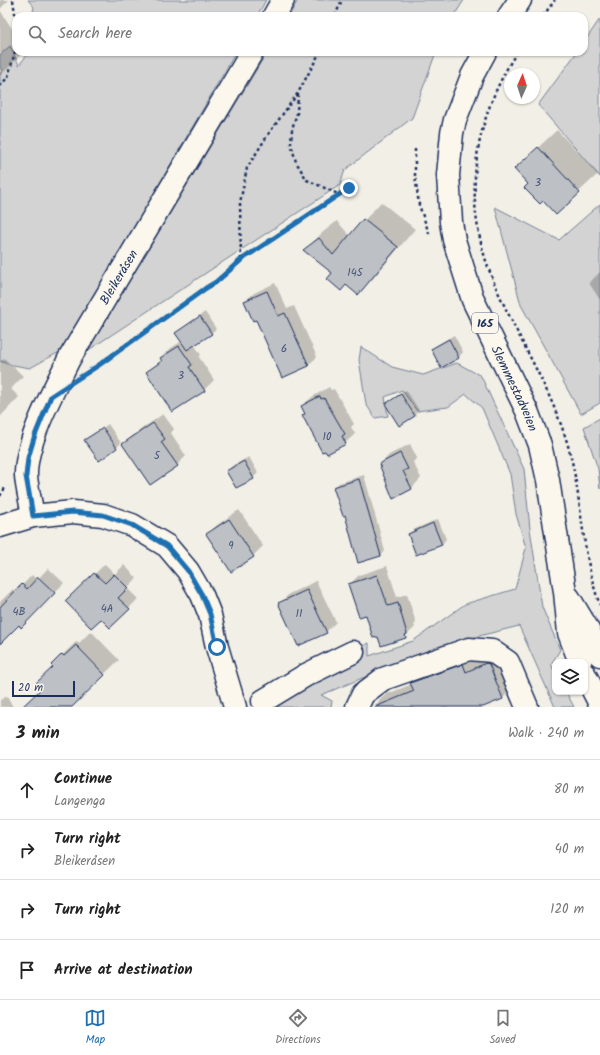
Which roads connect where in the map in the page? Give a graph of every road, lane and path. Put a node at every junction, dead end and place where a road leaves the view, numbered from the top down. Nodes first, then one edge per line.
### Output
1 (12, 0) edge
2 (283, 0) edge
3 (342, 0) edge
4 (520, 0) edge
5 (555, 0) edge
6 (14, 12) edge
7 (276, 12) edge
8 (337, 12) edge
9 (512, 12) edge
10 (546, 12) edge
11 (14, 56) edge
12 (250, 56) edge
13 (318, 56) edge
14 (483, 56) edge
15 (515, 56) edge
16 (0, 86) edge
17 (298, 93) junction
18 (415, 149) dead end
19 (349, 188) dead end
20 (338, 194) junction
21 (430, 237) dead end
22 (241, 260) junction
23 (81, 377) dead end
24 (33, 516) junction
25 (0, 526) edge
26 (565, 592) junction
27 (600, 605) edge
28 (353, 652) dead end
29 (600, 655) edge
30 (579, 659) edge
31 (588, 681) edge
32 (263, 701) dead end
33 (600, 704) edge
34 (235, 707) edge
35 (357, 707) edge
36 (526, 707) edge

1 - 6 path
2 - 7 main road
3 - 8 path
4 - 9 main road
5 - 10 path
11 - 16 path
12 - 24 main road, Bleikeråsen
13 - 17 path
14 - 26 main road, Slemmestadveien / 165
15 - 27 path
17 - 20 path
17 - 22 path
18 - 21 path
19 - 20 path
20 - 22 path
22 - 23 path
24 - 25 main road
24 - 34 main road
26 - 29 main road, Slemmestadveien / 165
26 - 30 main road, Slemmestadveien / 165
28 - 32 main road
31 - 33 main road
35 - 36 main road

